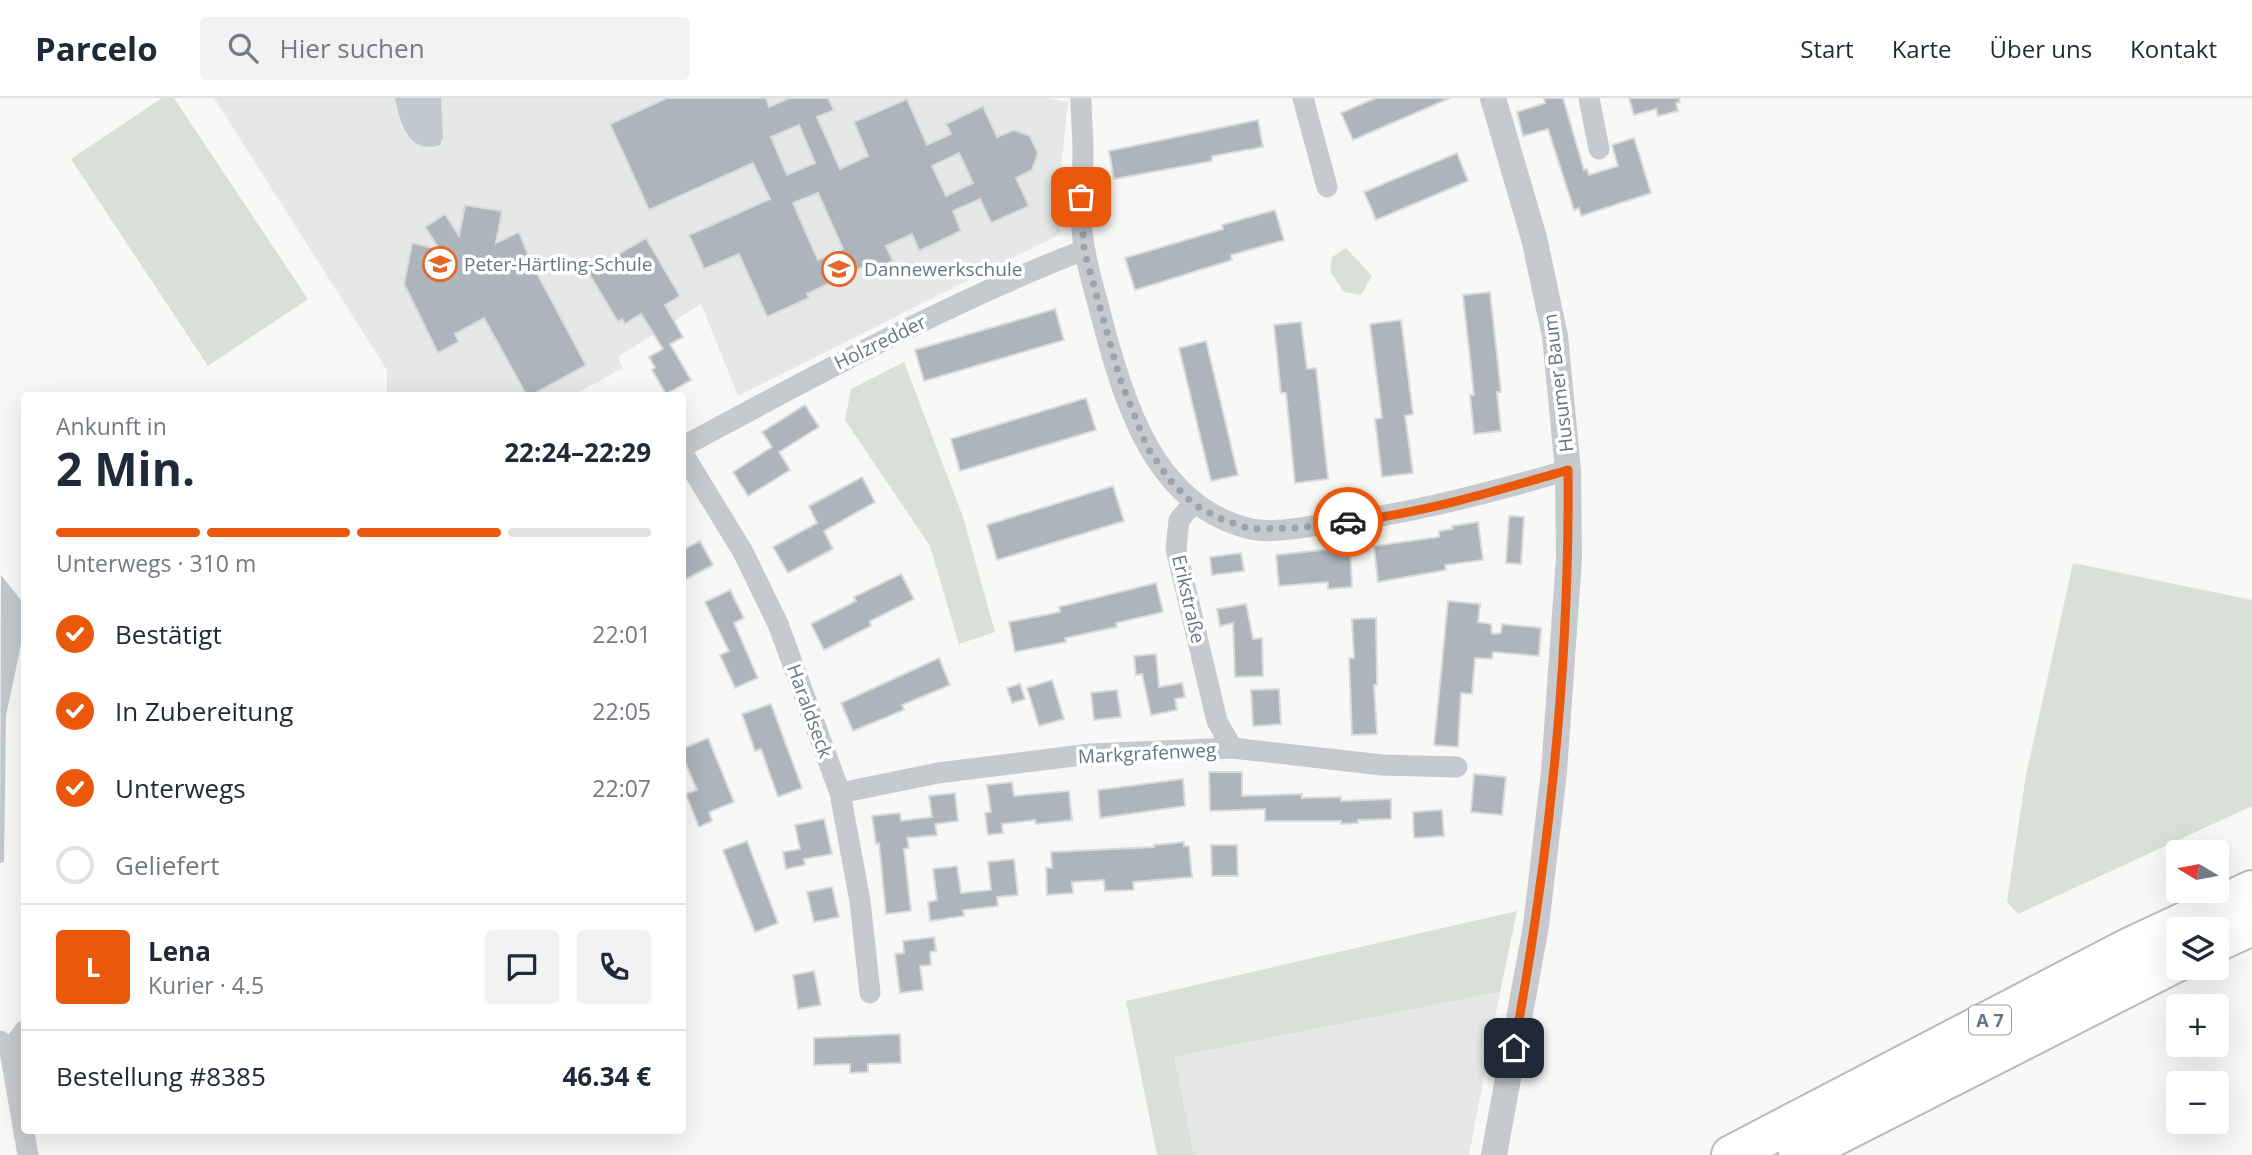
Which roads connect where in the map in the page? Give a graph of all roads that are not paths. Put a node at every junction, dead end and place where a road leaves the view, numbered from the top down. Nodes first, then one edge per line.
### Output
1 (1081, 98) edge
2 (1303, 98) edge
3 (1493, 98) edge
4 (1589, 98) edge
5 (1599, 149) dead end
6 (1327, 187) dead end
7 (1084, 250) junction
8 (686, 447) edge
9 (686, 456) edge
10 (1568, 470) junction
11 (1193, 504) junction
12 (1232, 748) junction
13 (1457, 766) dead end
14 (840, 793) junction
15 (2252, 890) edge
16 (2252, 926) edge
17 (2229, 937) edge
18 (2166, 968) edge
19 (870, 993) dead end
20 (21, 1033) edge
21 (5, 1046) edge
22 (21, 1122) edge
23 (24, 1134) edge
24 (28, 1155) edge
25 (1494, 1155) edge
26 (1731, 1155) edge
27 (1798, 1155) edge

1 - 7 street
2 - 6 street
3 - 10 street, Husumer Baum
4 - 5 street
7 - 8 street, Holzredder
7 - 11 street
9 - 14 street, Haraldseck
10 - 11 street
10 - 25 street, Husumer Baum
11 - 12 street, Erikstraße
12 - 13 street, Markgrafenweg
12 - 14 street, Markgrafenweg
14 - 19 street, Haraldseck
15 - 26 highway, A 7
16 - 17 highway
18 - 27 highway, A 7
20 - 21 street
21 - 22 street
23 - 24 street

